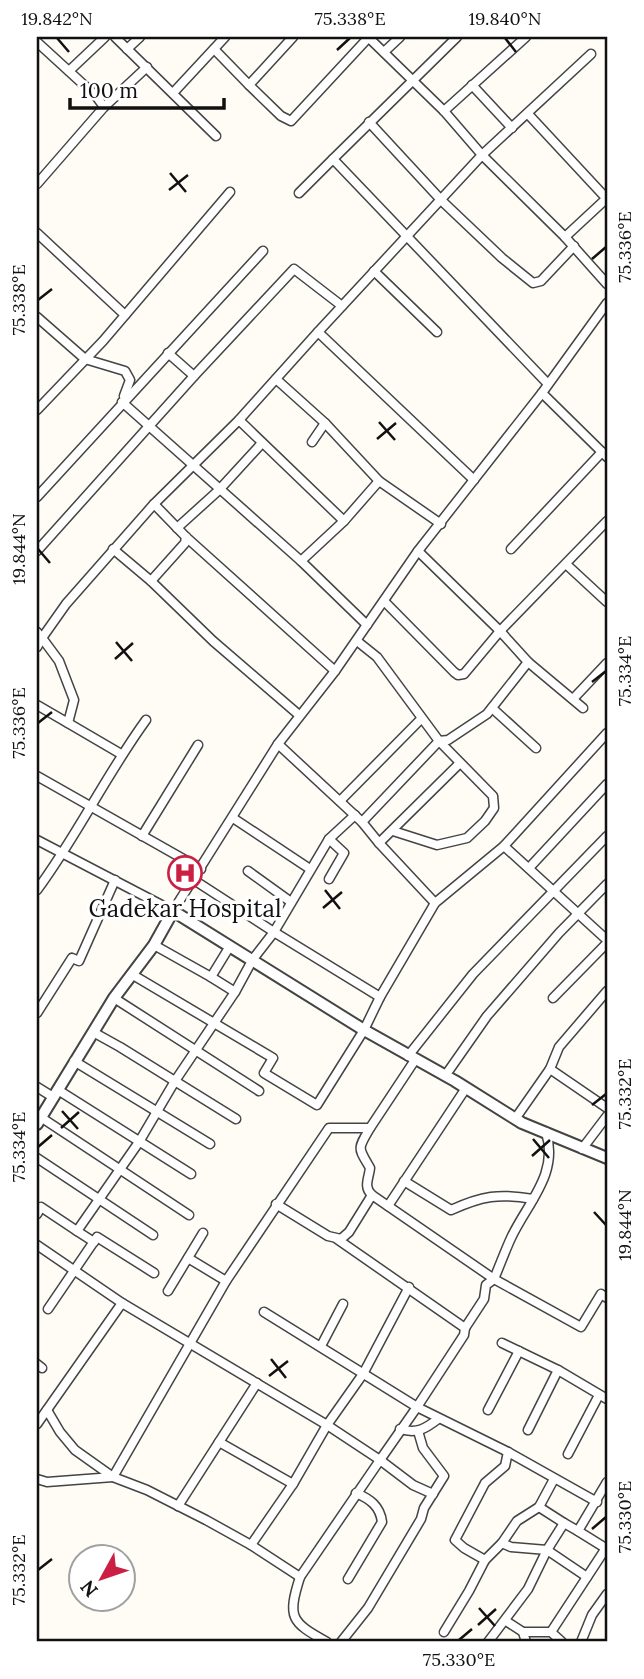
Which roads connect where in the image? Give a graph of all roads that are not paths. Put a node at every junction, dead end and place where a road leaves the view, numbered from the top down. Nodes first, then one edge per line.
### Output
1 (104, 37) edge
2 (115, 37) edge
3 (140, 37) edge
4 (225, 37) edge
5 (293, 37) edge
6 (369, 37) edge
7 (400, 37) edge
8 (457, 37) edge
9 (526, 37) edge
10 (37, 41) edge
11 (127, 49) junction
12 (214, 49) junction
13 (384, 52) junction
14 (591, 54) dead end
15 (147, 67) junction
16 (69, 71) junction
17 (413, 80) junction
18 (249, 85) junction
19 (472, 85) junction
20 (173, 93) junction
21 (104, 107) junction
22 (444, 111) junction
23 (528, 114) junction
24 (369, 122) junction
25 (512, 128) junction
26 (216, 136) dead end
27 (482, 155) junction
28 (333, 159) junction
29 (37, 183) edge
30 (230, 192) dead end
31 (299, 193) dead end
32 (607, 198) edge
33 (442, 201) junction
34 (37, 233) edge
35 (405, 237) junction
36 (565, 237) junction
37 (574, 246) junction
38 (263, 251) dead end
39 (374, 271) junction
40 (607, 284) edge
41 (607, 303) edge
42 (342, 306) junction
43 (125, 315) junction
44 (37, 317) edge
45 (318, 332) junction
46 (437, 332) dead end
47 (168, 353) junction
48 (85, 359) junction
49 (194, 376) junction
50 (276, 379) junction
51 (548, 384) junction
52 (541, 393) junction
53 (40, 399) edge
54 (122, 402) junction
55 (37, 410) edge
56 (239, 420) junction
57 (325, 422) junction
58 (149, 426) junction
59 (312, 442) dead end
60 (262, 443) junction
61 (605, 454) edge
62 (193, 467) junction
63 (474, 480) junction
64 (379, 481) junction
65 (219, 490) junction
66 (37, 497) edge
67 (153, 504) junction
68 (607, 521) edge
69 (344, 522) junction
70 (441, 524) junction
71 (177, 528) junction
72 (186, 537) junction
73 (113, 549) junction
74 (511, 549) dead end
75 (37, 551) edge
76 (418, 551) junction
77 (301, 561) junction
78 (566, 565) junction
79 (151, 581) junction
80 (606, 597) edge
81 (384, 601) junction
82 (367, 625) junction
83 (500, 631) junction
84 (39, 635) edge
85 (357, 641) junction
86 (37, 647) edge
87 (528, 663) junction
88 (607, 663) edge
89 (335, 671) junction
90 (573, 699) junction
91 (37, 705) edge
92 (492, 708) junction
93 (583, 708) dead end
94 (299, 715) junction
95 (421, 719) junction
96 (146, 720) dead end
97 (68, 723) junction
98 (607, 733) edge
99 (439, 741) junction
100 (278, 744) junction
101 (198, 745) dead end
102 (536, 748) dead end
103 (121, 754) junction
104 (460, 763) junction
105 (37, 776) edge
106 (607, 784) edge
107 (340, 801) junction
108 (89, 806) junction
109 (355, 815) junction
110 (233, 818) junction
111 (362, 822) junction
112 (393, 831) junction
113 (142, 836) junction
114 (607, 836) edge
115 (37, 839) edge
116 (329, 839) junction
117 (379, 843) junction
118 (504, 846) junction
119 (63, 854) junction
120 (529, 868) junction
121 (201, 869) junction
122 (310, 869) junction
123 (248, 871) dead end
124 (329, 879) dead end
125 (115, 880) junction
126 (194, 880) junction
127 (607, 884) edge
128 (37, 890) edge
129 (554, 891) junction
130 (291, 902) junction
131 (435, 903) junction
132 (173, 912) junction
133 (578, 914) junction
134 (274, 932) junction
135 (607, 941) edge
136 (154, 945) junction
137 (230, 946) junction
138 (253, 959) junction
139 (134, 975) junction
140 (211, 977) junction
141 (607, 991) edge
142 (235, 992) junction
143 (380, 997) junction
144 (114, 998) junction
145 (553, 998) dead end
146 (37, 1013) edge
147 (216, 1022) junction
148 (364, 1030) junction
149 (93, 1032) junction
150 (197, 1051) junction
151 (412, 1058) junction
152 (74, 1061) junction
153 (550, 1069) junction
154 (445, 1076) junction
155 (175, 1081) junction
156 (37, 1087) edge
157 (466, 1088) junction
158 (259, 1091) dead end
159 (55, 1093) junction
160 (607, 1108) edge
161 (156, 1111) junction
162 (607, 1116) edge
163 (236, 1119) dead end
164 (515, 1119) junction
165 (39, 1121) edge
166 (370, 1128) junction
167 (546, 1132) junction
168 (139, 1143) junction
169 (210, 1144) dead end
170 (582, 1149) junction
171 (37, 1158) edge
172 (607, 1158) edge
173 (120, 1170) junction
174 (191, 1174) dead end
175 (404, 1181) junction
176 (372, 1195) junction
177 (99, 1199) junction
178 (533, 1199) junction
179 (276, 1204) junction
180 (388, 1206) junction
181 (37, 1214) edge
182 (189, 1215) dead end
183 (77, 1231) junction
184 (203, 1233) dead end
185 (153, 1235) dead end
186 (337, 1239) junction
187 (94, 1242) junction
188 (37, 1245) edge
189 (188, 1258) junction
190 (75, 1268) junction
191 (154, 1273) dead end
192 (494, 1279) junction
193 (226, 1281) junction
194 (409, 1287) junction
195 (167, 1291) dead end
196 (607, 1298) edge
197 (122, 1303) junction
198 (343, 1304) dead end
199 (48, 1309) dead end
200 (264, 1312) dead end
201 (465, 1328) junction
202 (189, 1343) junction
203 (502, 1343) dead end
204 (321, 1346) junction
205 (519, 1351) junction
206 (558, 1370) junction
207 (363, 1374) junction
208 (257, 1383) junction
209 (603, 1397) edge
210 (417, 1407) junction
211 (47, 1410) junction
212 (488, 1410) dead end
213 (438, 1419) junction
214 (37, 1424) edge
215 (327, 1425) junction
216 (400, 1429) junction
217 (528, 1430) dead end
218 (418, 1431) junction
219 (219, 1442) junction
220 (508, 1452) junction
221 (568, 1454) dead end
222 (380, 1460) junction
223 (113, 1477) junction
224 (37, 1479) edge
225 (554, 1479) junction
226 (607, 1482) edge
227 (293, 1484) junction
228 (356, 1493) junction
229 (433, 1494) junction
230 (597, 1502) junction
231 (178, 1506) junction
232 (539, 1507) junction
233 (564, 1523) junction
234 (578, 1531) junction
235 (502, 1543) junction
236 (251, 1545) junction
237 (607, 1548) edge
238 (547, 1550) junction
239 (485, 1560) junction
240 (300, 1577) junction
241 (587, 1577) junction
242 (348, 1579) dead end
243 (607, 1594) edge
244 (506, 1621) junction
245 (444, 1632) dead end
246 (523, 1632) junction
247 (551, 1633) junction
248 (327, 1642) edge
249 (341, 1642) edge
250 (488, 1642) edge
251 (526, 1642) edge
252 (562, 1642) edge
253 (581, 1642) edge

1 - 16 street
2 - 11 street
3 - 11 street
4 - 12 street
5 - 18 street
6 - 13 street
6 - 18 street
7 - 13 street
8 - 17 street
9 - 19 street
10 - 16 street
11 - 15 street
12 - 18 street
12 - 20 street
13 - 17 street
14 - 23 street
15 - 20 street
15 - 21 street
16 - 21 street
17 - 22 street
17 - 24 street
19 - 22 street
19 - 25 street
20 - 26 street
21 - 29 street
22 - 27 street
23 - 25 street
23 - 32 street
24 - 28 street
24 - 33 street
25 - 27 street
27 - 33 street
27 - 36 street
28 - 31 street
28 - 35 street
30 - 43 street
32 - 36 street
33 - 35 street
33 - 37 street
34 - 43 street
35 - 39 street
35 - 51 street
36 - 37 street
37 - 40 street
38 - 47 street
39 - 42 street
39 - 46 street
41 - 51 street
42 - 45 street
42 - 49 street
43 - 48 street
44 - 48 street
45 - 50 street
45 - 63 street
47 - 49 street
47 - 54 street
48 - 53 street
48 - 54 street
49 - 58 street
50 - 56 street
50 - 57 street
51 - 52 street
52 - 61 street
52 - 63 street
53 - 55 street
54 - 58 street
54 - 66 street
56 - 60 street
56 - 62 street
57 - 59 street
57 - 64 street
58 - 62 street
58 - 75 street
60 - 65 street
60 - 69 street
61 - 74 street
62 - 65 street
62 - 67 street
63 - 70 street
64 - 69 street
64 - 70 street
65 - 71 street
65 - 77 street
67 - 71 street
67 - 73 street
68 - 78 street
69 - 77 street
70 - 76 street
71 - 72 street
72 - 79 street
72 - 89 street
73 - 79 street
73 - 84 street
76 - 81 street
76 - 83 street
77 - 82 street
78 - 80 street
78 - 83 street
79 - 94 street
81 - 82 street
81 - 83 street
82 - 85 street
83 - 87 street
84 - 86 street
84 - 97 street
85 - 89 street
85 - 95 street
87 - 90 street
87 - 92 street
88 - 90 street
89 - 94 street
90 - 93 street
91 - 97 street
92 - 99 street
92 - 102 street
94 - 100 street
95 - 99 street
95 - 107 street
96 - 103 street
97 - 103 street
98 - 118 street
99 - 104 street
99 - 111 street
100 - 107 street
100 - 110 street
101 - 113 street
103 - 108 street
104 - 112 street
104 - 112 street
105 - 108 street
106 - 120 street
107 - 109 street
108 - 113 street
108 - 119 street
109 - 111 street
109 - 116 street
110 - 121 street
110 - 122 street
111 - 117 street
112 - 117 street
113 - 121 street
114 - 129 street
115 - 119 street
116 - 122 street
116 - 124 street
117 - 131 street
118 - 120 street
118 - 131 street
119 - 125 street
119 - 128 street
120 - 129 street
121 - 126 street
122 - 130 street
123 - 130 street
125 - 132 street
125 - 146 street
126 - 132 street
126 - 134 street
127 - 133 street
129 - 133 street
129 - 151 street
130 - 134 street
131 - 143 street
132 - 136 street
132 - 137 street
133 - 135 street
133 - 154 street
134 - 138 street
134 - 143 street
135 - 145 street
136 - 139 street
136 - 140 street
137 - 138 street
137 - 140 street
138 - 142 street
138 - 148 street
139 - 144 street
139 - 147 street
140 - 142 street
141 - 153 street
142 - 147 street
143 - 148 street
144 - 149 street
144 - 150 street
147 - 148 street
147 - 150 street
148 - 151 street
149 - 152 street
149 - 155 street
150 - 155 street
150 - 158 street
151 - 154 street
151 - 166 street
152 - 159 street
152 - 161 street
153 - 160 street
153 - 164 street
154 - 157 street
155 - 161 street
155 - 163 street
156 - 159 street
157 - 164 street
157 - 175 street
159 - 165 street
159 - 168 street
161 - 168 street
161 - 169 street
162 - 170 street
164 - 167 street
165 - 173 street
166 - 176 street
166 - 179 street
167 - 170 street
167 - 178 street
168 - 173 street
168 - 174 street
170 - 172 street
171 - 177 street
173 - 177 street
173 - 182 street
175 - 178 street
175 - 180 street
176 - 180 street
176 - 186 street
177 - 183 street
177 - 185 street
178 - 192 street
179 - 186 street
179 - 193 street
180 - 192 street
181 - 183 street
183 - 187 street
184 - 189 street
186 - 194 street
187 - 190 street
187 - 191 street
188 - 190 street
189 - 193 street
189 - 195 street
190 - 197 street
190 - 199 street
192 - 196 street
192 - 201 street
193 - 202 street
194 - 201 street
194 - 207 street
197 - 202 street
197 - 211 street
198 - 204 street
200 - 204 street
201 - 210 street
202 - 208 street
202 - 223 street
203 - 205 street
204 - 207 street
205 - 206 street
205 - 212 street
206 - 209 street
206 - 217 street
207 - 210 street
207 - 215 street
208 - 215 street
208 - 219 street
209 - 221 street
210 - 213 street
210 - 216 street
211 - 214 street
211 - 223 street
213 - 218 street
213 - 220 street
215 - 222 street
215 - 227 street
216 - 218 street
216 - 222 street
218 - 229 street
219 - 227 street
219 - 231 street
220 - 225 street
220 - 239 street
222 - 228 street
222 - 229 street
223 - 224 street
223 - 231 street
225 - 230 street
225 - 232 street
226 - 230 street
227 - 236 street
228 - 240 street
228 - 242 street
229 - 249 street
230 - 234 street
231 - 236 street
232 - 233 street
232 - 235 street
233 - 234 street
233 - 238 street
234 - 237 street
235 - 238 street
235 - 239 street
236 - 240 street
237 - 241 street
238 - 241 street
238 - 244 street
239 - 245 street
240 - 248 street
241 - 247 street
243 - 253 street
244 - 246 street
244 - 250 street
246 - 247 street
246 - 251 street
247 - 252 street

